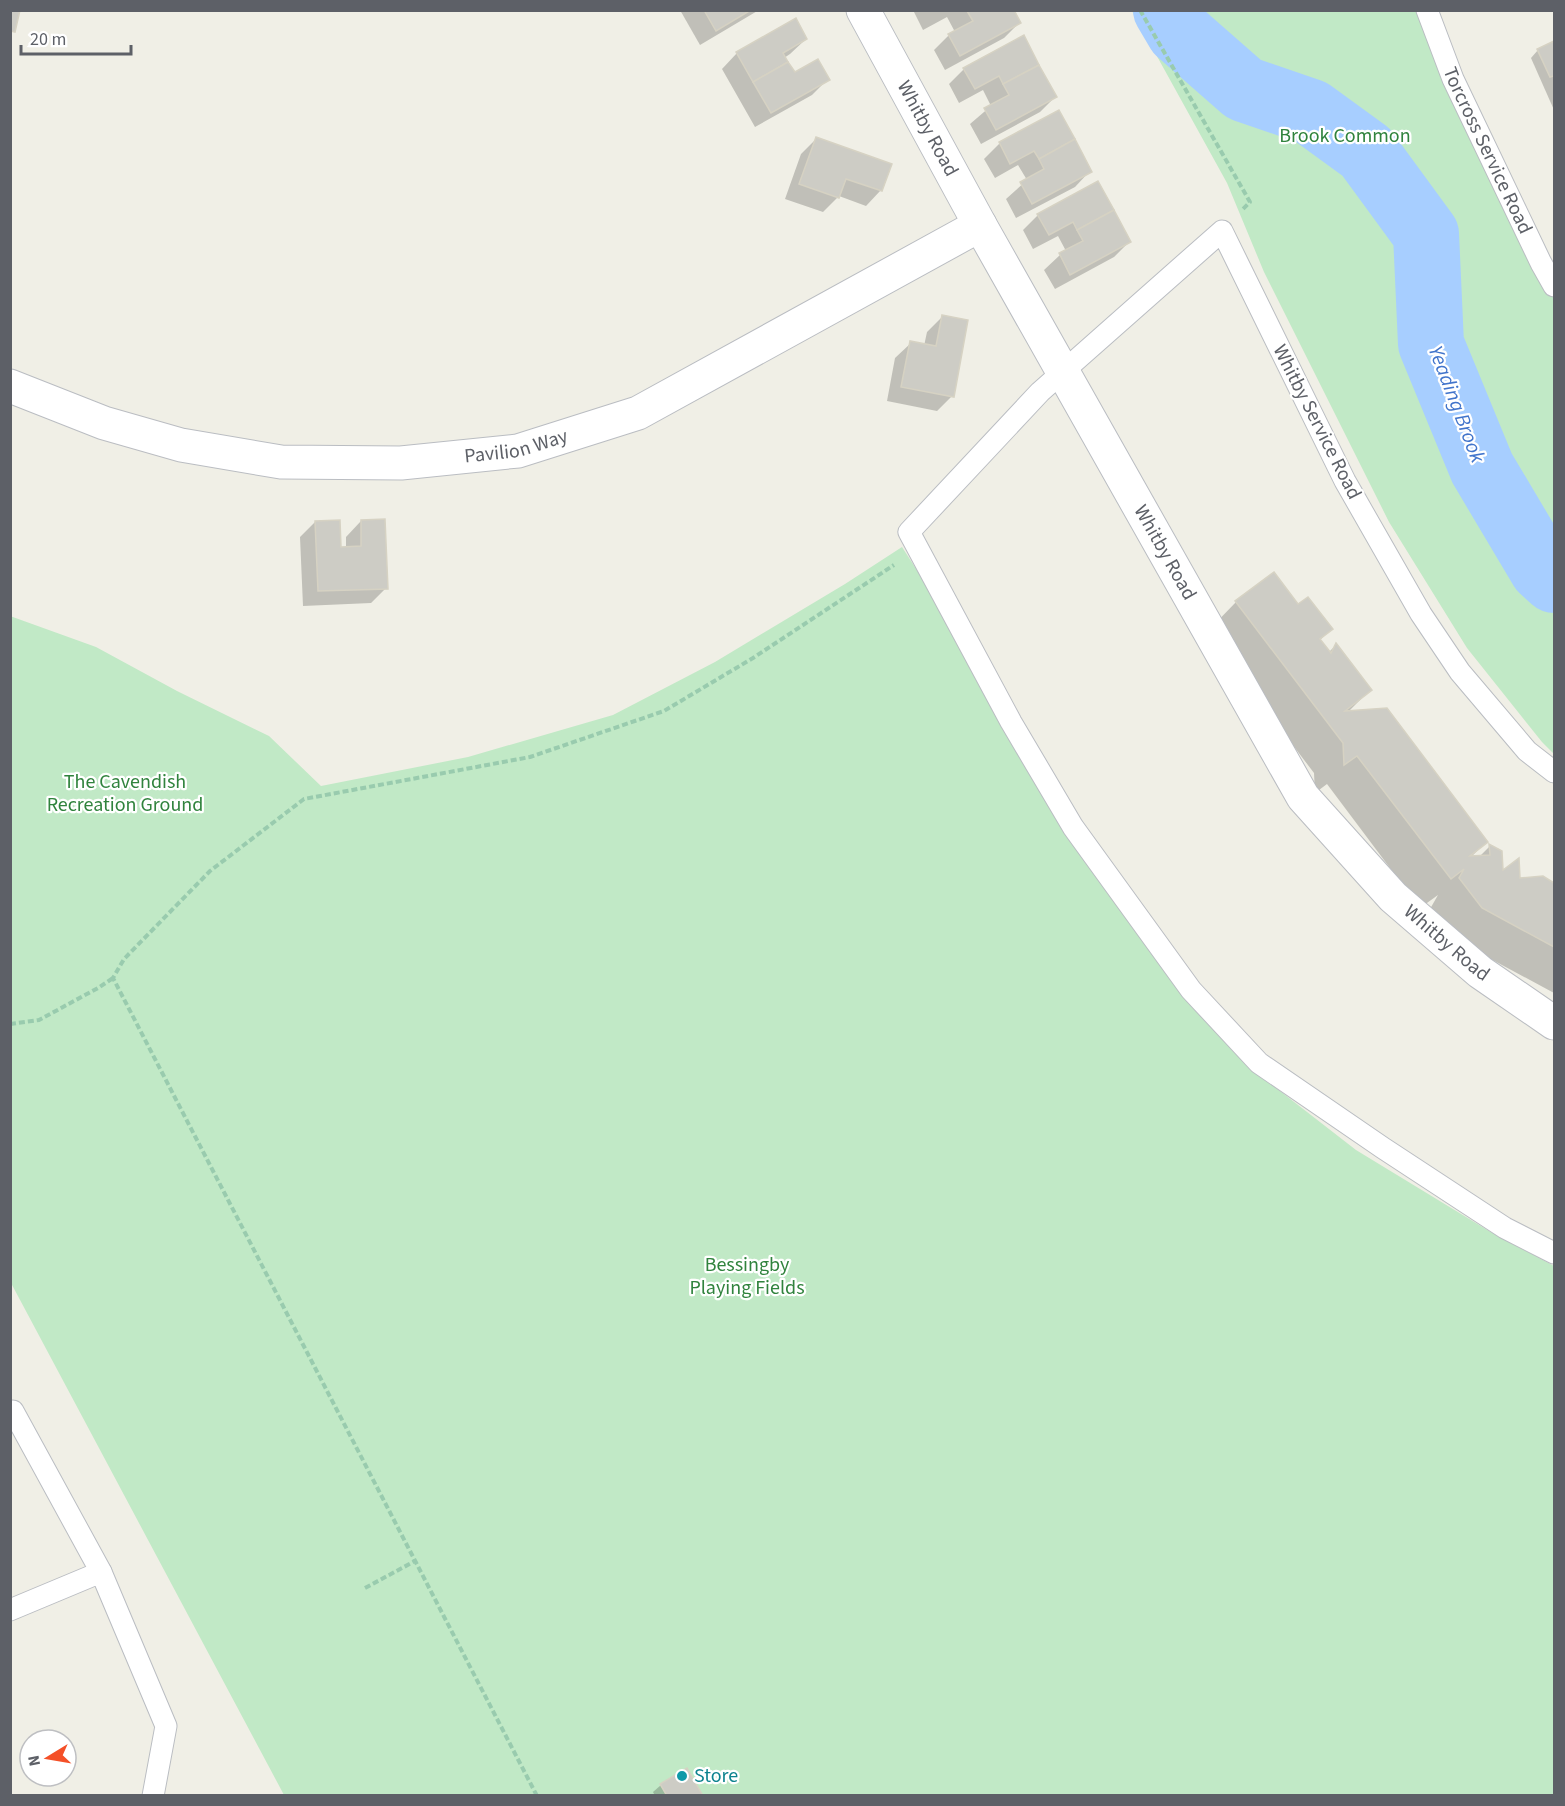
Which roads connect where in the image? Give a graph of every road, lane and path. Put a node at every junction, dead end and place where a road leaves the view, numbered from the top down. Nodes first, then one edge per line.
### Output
1 (863, 10) edge
2 (1140, 10) edge
3 (1427, 10) edge
4 (980, 225) junction
5 (1222, 231) junction
6 (1554, 286) edge
7 (1063, 373) junction
8 (10, 386) edge
9 (909, 532) junction
10 (1554, 772) edge
11 (113, 978) junction
12 (1554, 1023) edge
13 (10, 1024) edge
14 (1554, 1253) edge
15 (13, 1412) dead end
16 (415, 1561) junction
17 (101, 1572) junction
18 (365, 1588) dead end
19 (10, 1610) edge
20 (153, 1796) edge
21 (537, 1796) edge

1 - 4 street, Whitby Road
2 - 5 path
3 - 6 lane, Torcross Service Road
4 - 7 street, Whitby Road
4 - 8 street, Pavilion Way
5 - 7 lane
5 - 10 lane, Whitby Service Road
7 - 9 lane
7 - 12 street, Whitby Road
9 - 11 path
9 - 14 lane
11 - 13 path
11 - 16 path
15 - 17 lane
16 - 18 path
16 - 21 path
17 - 19 lane
17 - 20 lane

